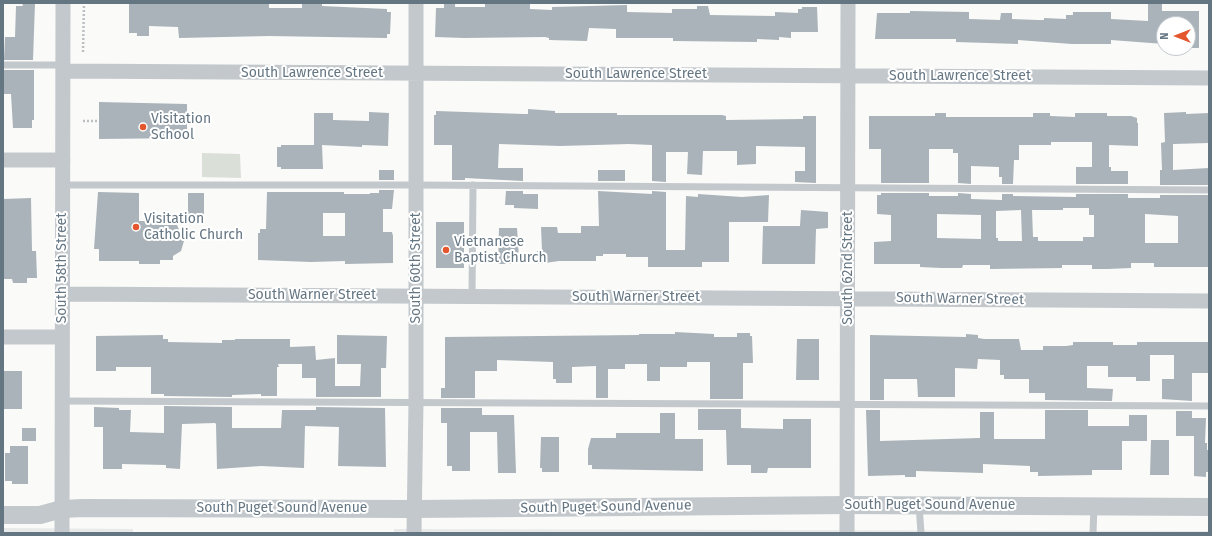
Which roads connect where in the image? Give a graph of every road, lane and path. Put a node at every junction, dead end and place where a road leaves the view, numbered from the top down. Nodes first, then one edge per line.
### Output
1 (63, 3) edge
2 (84, 3) edge
3 (416, 3) edge
4 (848, 3) edge
5 (84, 52) dead end
6 (3, 65) edge
7 (63, 68) junction
8 (416, 73) junction
9 (848, 76) junction
10 (1209, 78) edge
11 (83, 121) dead end
12 (99, 121) dead end
13 (3, 160) edge
14 (63, 160) junction
15 (63, 185) junction
16 (416, 185) junction
17 (473, 185) junction
18 (848, 188) junction
19 (1209, 190) edge
20 (62, 294) junction
21 (416, 296) junction
22 (472, 296) junction
23 (847, 298) junction
24 (1209, 302) edge
25 (3, 337) edge
26 (62, 337) junction
27 (62, 401) junction
28 (416, 402) junction
29 (848, 403) junction
30 (1209, 406) edge
31 (847, 505) junction
32 (919, 505) junction
33 (1094, 506) junction
34 (1209, 507) edge
35 (62, 509) junction
36 (414, 509) junction
37 (3, 515) edge
38 (62, 533) edge
39 (414, 533) edge
40 (847, 533) edge
41 (921, 533) edge
42 (1093, 533) edge

1 - 7 street, South 58th Street
2 - 5 path
3 - 8 street, South 60th Street
4 - 9 street, South 62nd Street
6 - 7 lane
7 - 8 street, South Lawrence Street
7 - 14 street, South 58th Street
8 - 9 street, South Lawrence Street
8 - 16 street, South 60th Street
9 - 10 street, South Lawrence Street
9 - 18 street, South 62nd Street
11 - 12 path
13 - 14 street
14 - 15 street, South 58th Street
15 - 16 lane
15 - 20 street, South 58th Street
16 - 17 lane
16 - 21 street, South 60th Street
17 - 18 lane
17 - 22 lane
18 - 19 lane
18 - 23 street, South 62nd Street
20 - 21 street, South Warner Street
20 - 26 street, South 58th Street
21 - 22 street, South Warner Street
21 - 28 street, South 60th Street
22 - 23 street, South Warner Street
23 - 24 street, South Warner Street
23 - 29 street, South 62nd Street
25 - 26 street
26 - 27 street, South 58th Street
27 - 28 lane
27 - 35 street, South 58th Street
28 - 29 lane
28 - 36 street, South 60th Street
29 - 30 lane
29 - 31 street, South 62nd Street
31 - 32 street, South Puget Sound Avenue
31 - 36 street, South Puget Sound Avenue
31 - 40 street, South 62nd Street
32 - 33 street, South Puget Sound Avenue
32 - 41 lane
33 - 34 street, South Puget Sound Avenue
33 - 42 lane
35 - 36 street, South Puget Sound Avenue
35 - 37 street, South Puget Sound Avenue
35 - 38 street, South 58th Street
36 - 39 street, South 60th Street

